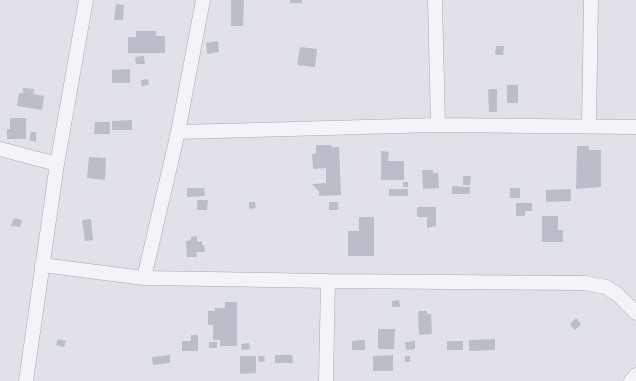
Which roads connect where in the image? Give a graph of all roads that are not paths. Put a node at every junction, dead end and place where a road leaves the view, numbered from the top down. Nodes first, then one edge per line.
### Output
1 (86, 0) edge
2 (203, 0) edge
3 (435, 0) edge
4 (591, 0) edge
5 (438, 125) junction
6 (589, 126) junction
7 (636, 126) edge
8 (178, 132) junction
9 (0, 149) edge
10 (57, 164) junction
11 (42, 265) junction
12 (144, 278) junction
13 (328, 281) junction
14 (636, 313) edge
15 (636, 374) edge
16 (26, 381) edge
17 (326, 381) edge
18 (631, 381) edge

1 - 10 street
2 - 8 street
3 - 5 street
4 - 6 street
5 - 6 street
5 - 8 street
6 - 7 street
8 - 12 street
9 - 10 street
10 - 11 street
11 - 12 street
11 - 16 street
12 - 13 street
13 - 14 street
13 - 17 street
15 - 18 street

